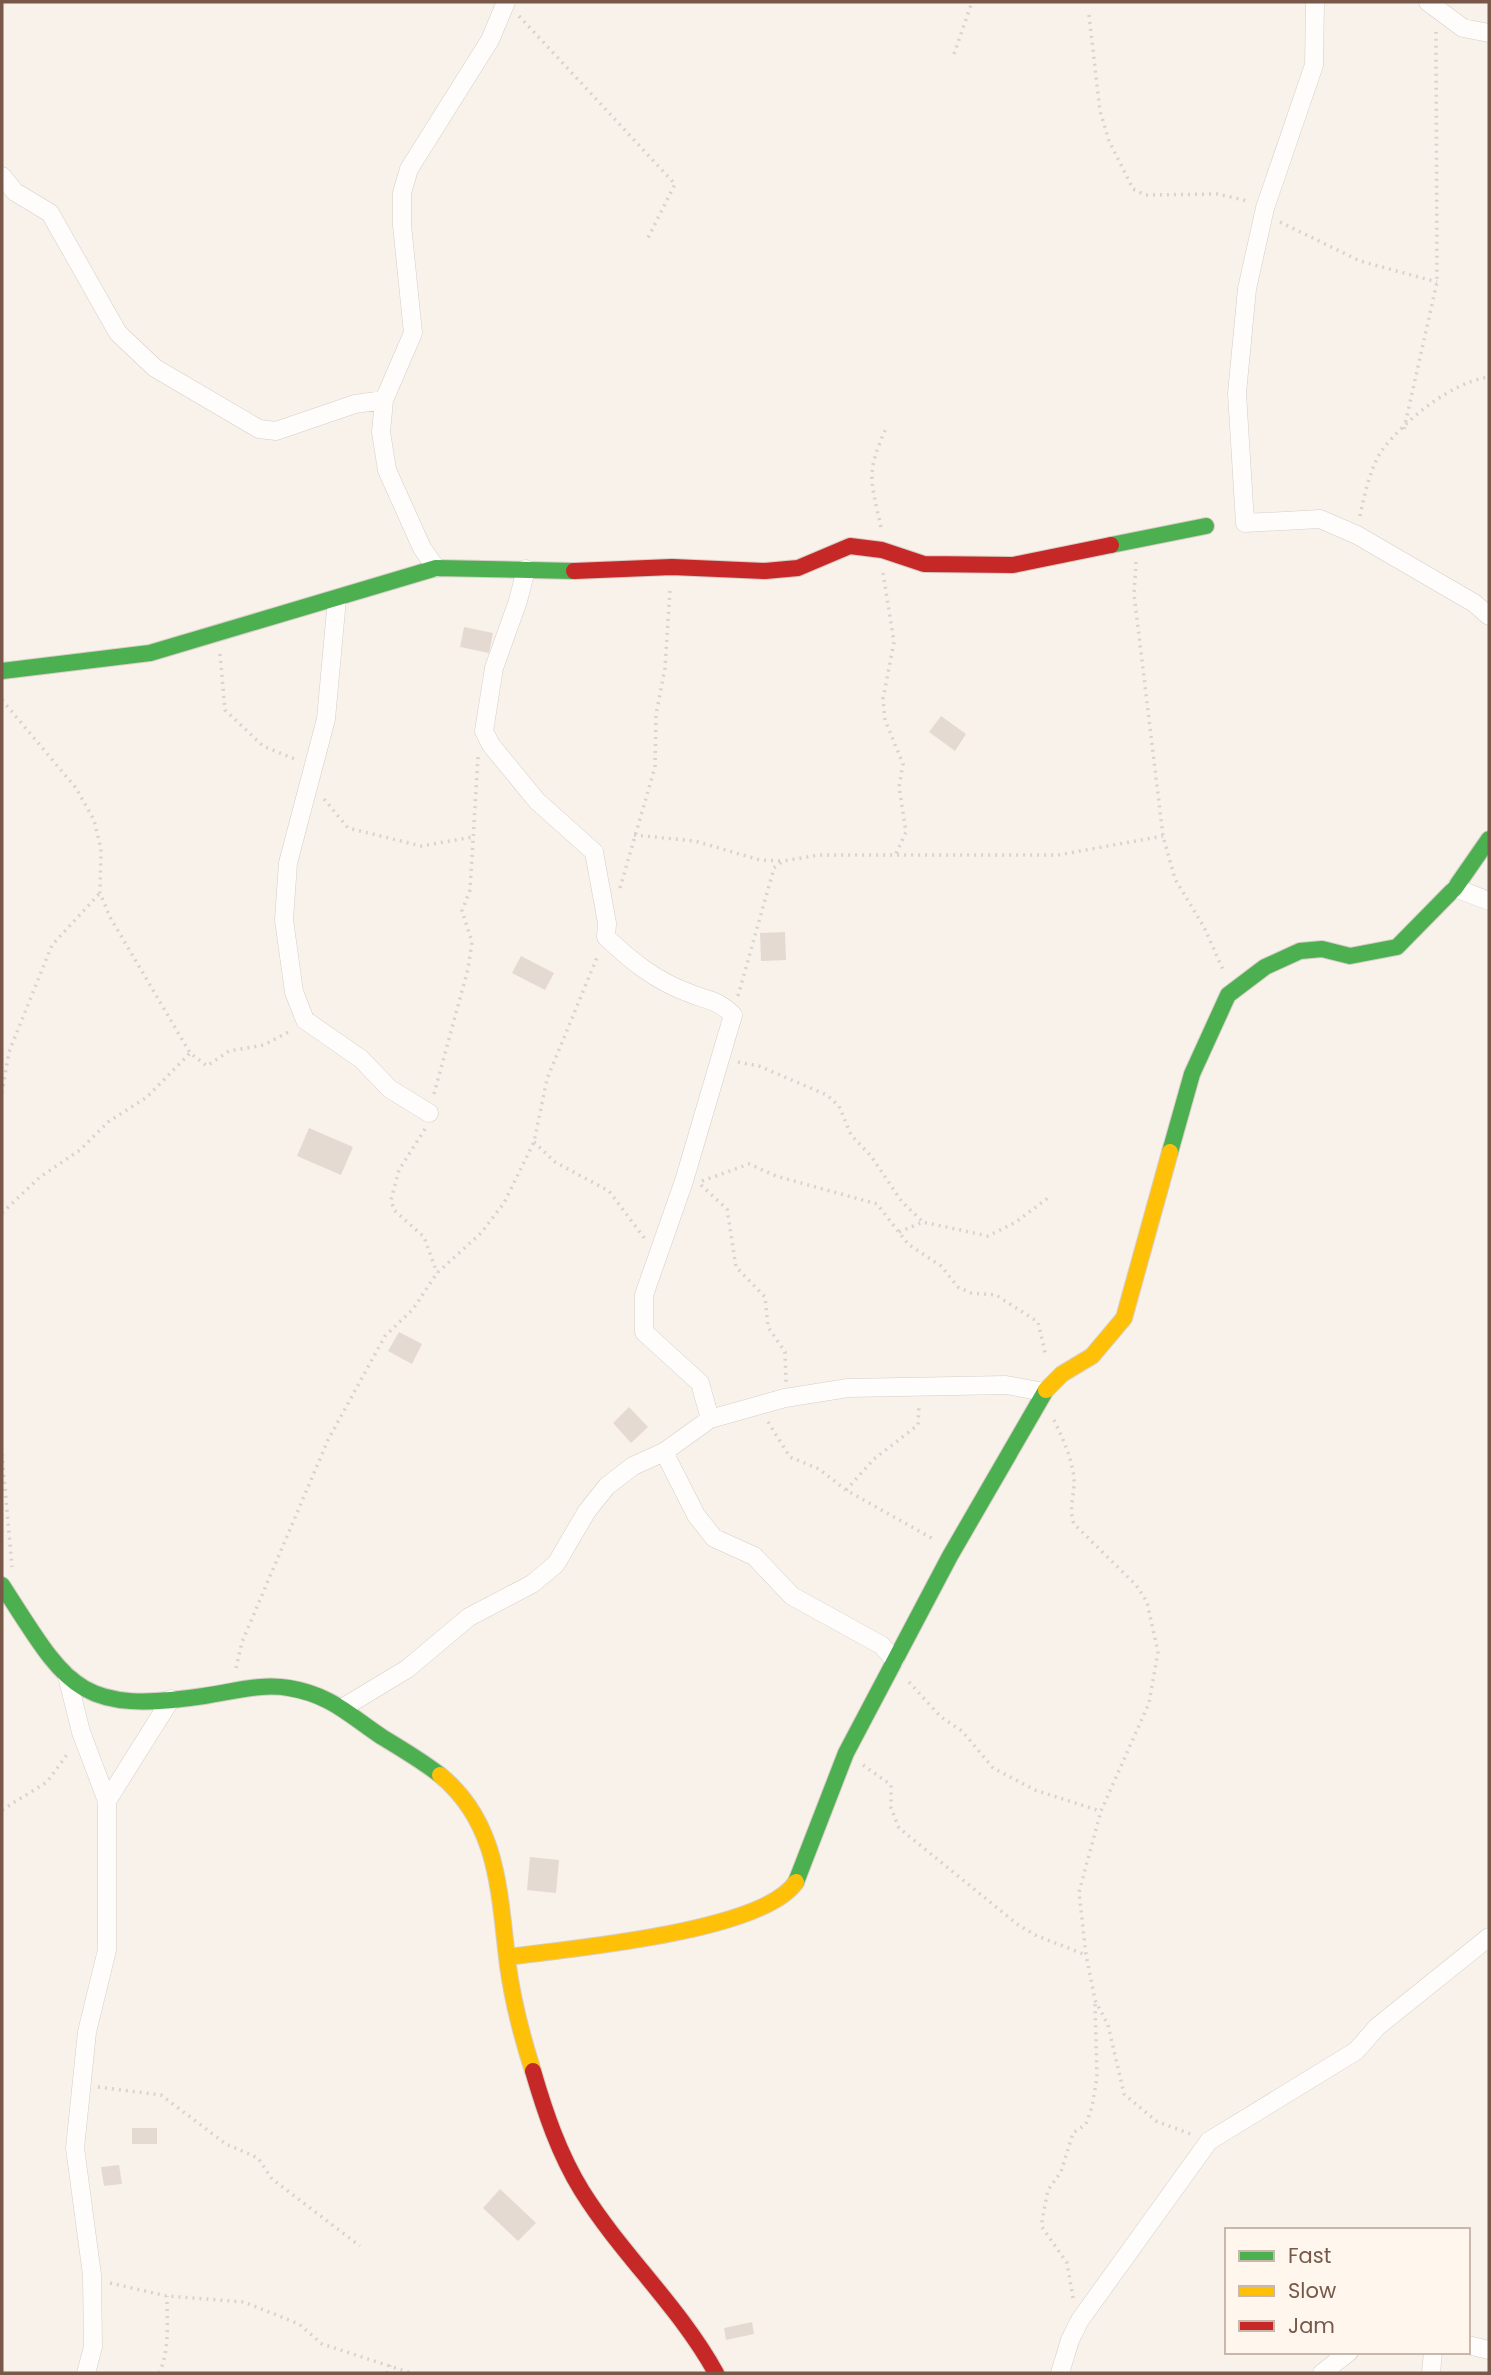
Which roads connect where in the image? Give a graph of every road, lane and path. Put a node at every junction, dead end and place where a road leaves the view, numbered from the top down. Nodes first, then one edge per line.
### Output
1 (506, 2) edge
2 (972, 2) edge
3 (1315, 2) edge
4 (1432, 6) edge
5 (1089, 15) dead end
6 (1489, 33) edge
7 (954, 54) dead end
8 (2, 176) edge
9 (1265, 208) junction
10 (648, 238) dead end
11 (1437, 282) junction
12 (1489, 377) edge
13 (384, 400) junction
14 (887, 426) dead end
15 (1404, 429) junction
16 (1206, 526) dead end
17 (1154, 534) junction
18 (1357, 535) junction
19 (882, 550) junction
20 (672, 567) junction
21 (436, 568) junction
22 (526, 569) junction
23 (337, 599) junction
24 (1489, 616) edge
25 (213, 635) junction
26 (2, 671) edge
27 (2, 701) edge
28 (484, 731) junction
29 (313, 775) junction
30 (634, 835) junction
31 (1163, 836) junction
32 (473, 837) junction
33 (1489, 839) edge
34 (895, 856) junction
35 (783, 861) junction
36 (1455, 888) junction
37 (100, 893) junction
38 (619, 894) dead end
39 (1489, 901) edge
40 (606, 937) junction
41 (1228, 995) junction
42 (733, 1015) junction
43 (305, 1020) junction
44 (190, 1053) junction
45 (721, 1059) junction
46 (2, 1093) edge
47 (429, 1113) junction
48 (534, 1142) junction
49 (1049, 1197) dead end
50 (2, 1213) edge
51 (923, 1222) junction
52 (899, 1232) junction
53 (659, 1258) junction
54 (437, 1273) junction
55 (1062, 1374) junction
56 (911, 1389) junction
57 (1044, 1392) junction
58 (785, 1398) junction
59 (758, 1405) junction
60 (710, 1419) junction
61 (664, 1452) junction
62 (2, 1454) edge
63 (846, 1490) junction
64 (950, 1556) junction
65 (6, 1592) edge
66 (893, 1663) junction
67 (67, 1676) junction
68 (230, 1690) junction
69 (171, 1699) junction
70 (344, 1707) junction
71 (81, 1732) junction
72 (846, 1753) junction
73 (107, 1801) junction
74 (2, 1810) edge
75 (1101, 1811) junction
76 (1489, 1937) edge
77 (1086, 1955) junction
78 (507, 1956) junction
79 (1095, 2000) junction
80 (82, 2085) junction
81 (1209, 2141) junction
82 (360, 2246) dead end
83 (92, 2275) junction
84 (167, 2296) junction
85 (1080, 2320) junction
86 (1470, 2345) edge
87 (1489, 2350) edge
88 (1346, 2354) edge
89 (1433, 2354) edge
90 (390, 2365) junction
91 (86, 2373) edge
92 (159, 2373) edge
93 (387, 2373) edge
94 (411, 2373) edge
95 (716, 2373) edge
96 (1060, 2373) edge
97 (1322, 2373) edge
98 (1431, 2373) edge

1 - 10 path
1 - 13 street
2 - 7 path
3 - 9 street
4 - 6 street
4 - 11 path
5 - 9 path
8 - 13 street
9 - 11 path
9 - 18 street
11 - 15 path
12 - 15 path
13 - 21 street
14 - 19 path
15 - 18 path
16 - 17 street
17 - 19 street
17 - 31 path
18 - 24 street
19 - 20 street
19 - 34 path
20 - 22 street
20 - 30 path
21 - 22 street
21 - 23 street
22 - 28 street
23 - 25 street
23 - 29 street
25 - 26 street
25 - 29 path
27 - 37 path
28 - 32 path
28 - 40 street
29 - 32 path
29 - 43 street
30 - 35 path
30 - 38 path
31 - 34 path
31 - 41 path
32 - 47 path
33 - 36 street
34 - 35 path
35 - 42 path
36 - 39 street
36 - 41 street
37 - 44 path
37 - 46 path
40 - 42 street
40 - 48 path
41 - 55 street
42 - 45 street
43 - 44 path
43 - 47 street
44 - 50 path
45 - 51 path
45 - 53 street
47 - 54 path
48 - 53 path
48 - 54 path
49 - 51 path
51 - 52 path
52 - 55 path
52 - 58 path
53 - 60 street
54 - 68 path
55 - 57 street
56 - 57 street
56 - 58 street
56 - 63 path
57 - 64 street
57 - 75 path
58 - 59 street
59 - 60 street
59 - 63 path
60 - 61 street
61 - 66 street
61 - 70 street
62 - 65 path
63 - 64 path
64 - 66 street
65 - 67 street
66 - 72 street
66 - 75 path
67 - 69 street
67 - 71 street
68 - 69 street
68 - 70 street
69 - 73 street
70 - 78 street
71 - 73 street
71 - 74 path
72 - 77 path
72 - 78 street
73 - 80 street
75 - 77 path
76 - 81 street
77 - 79 path
78 - 95 street
79 - 81 path
79 - 85 path
80 - 82 path
80 - 83 street
81 - 85 street
83 - 84 path
83 - 91 street
84 - 90 path
84 - 92 path
85 - 96 street
86 - 87 street
88 - 97 street
89 - 98 street
90 - 93 path
90 - 94 path

